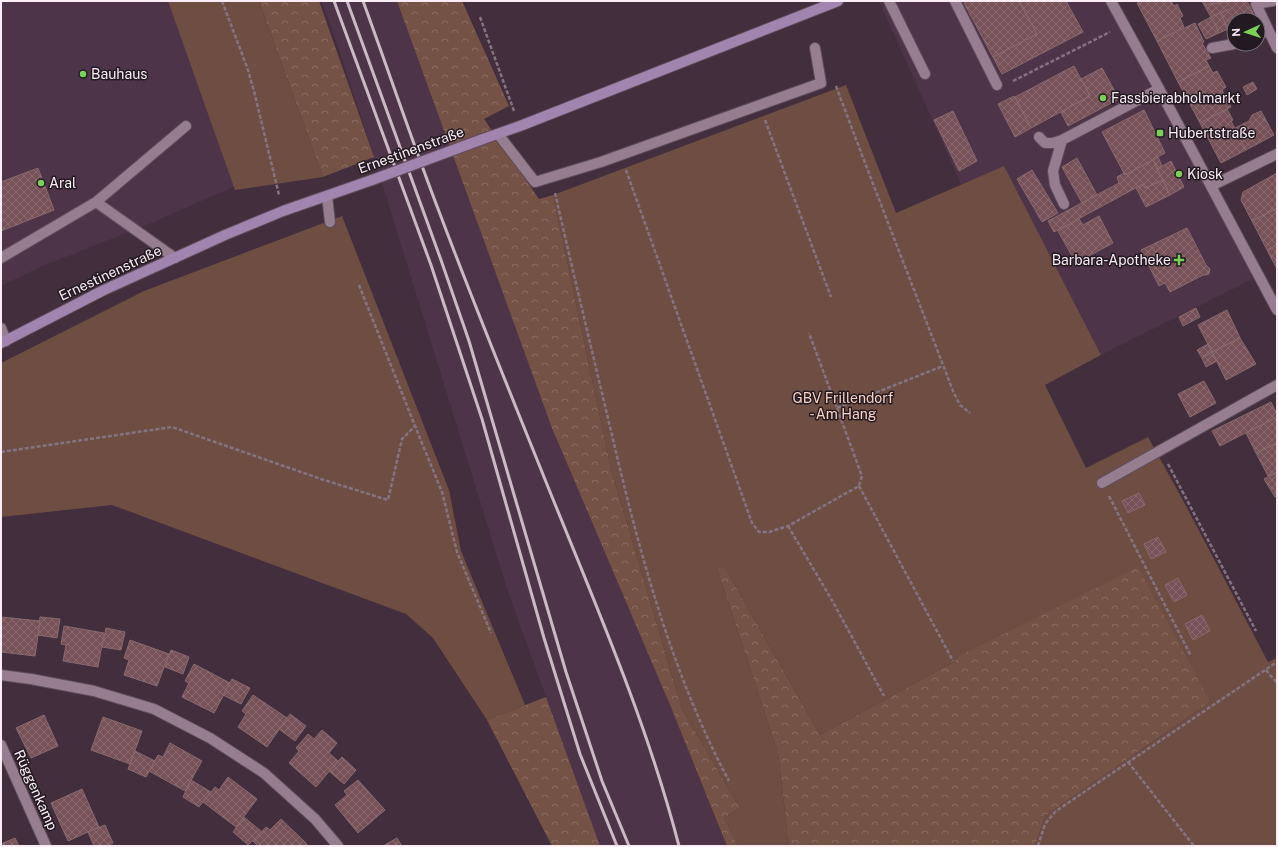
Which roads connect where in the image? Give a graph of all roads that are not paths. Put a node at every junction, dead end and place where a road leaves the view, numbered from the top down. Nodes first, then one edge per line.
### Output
1 (838, 1) edge
2 (889, 1) edge
3 (955, 1) edge
4 (1111, 1) edge
5 (1273, 1) edge
6 (1268, 30) joint
7 (1226, 45) edge
8 (815, 48) dead end
9 (1212, 48) dead end
10 (1277, 48) edge
11 (925, 74) dead end
12 (997, 85) dead end
13 (1159, 89) junction
14 (186, 126) dead end
15 (498, 134) junction
16 (1039, 137) dead end
17 (1062, 140) junction
18 (1277, 154) edge
19 (1211, 186) junction
20 (327, 196) junction
21 (96, 202) junction
22 (1064, 204) dead end
23 (330, 222) dead end
24 (1, 258) edge
25 (175, 258) junction
26 (1277, 310) edge
27 (1, 328) edge
28 (3, 342) edge
29 (1277, 385) edge
30 (1102, 483) road end
31 (1, 675) edge
32 (1, 745) edge
33 (46, 846) edge
34 (338, 846) edge

1 - 15 main road, Ernestinenstraße
2 - 11 street
3 - 12 street
4 - 13 street
5 - 6 street
6 - 10 street
7 - 9 street
8 - 15 street
13 - 17 street
13 - 19 street
14 - 21 street
15 - 20 main road, Ernestinenstraße, bridge
16 - 17 street
17 - 22 street
18 - 19 street
19 - 26 street
20 - 23 street
20 - 25 main road, Ernestinenstraße
21 - 24 street
21 - 25 street
25 - 28 main road, Ernestinenstraße
27 - 28 street
29 - 30 street
31 - 34 street
32 - 33 street, Rüggenkamp

